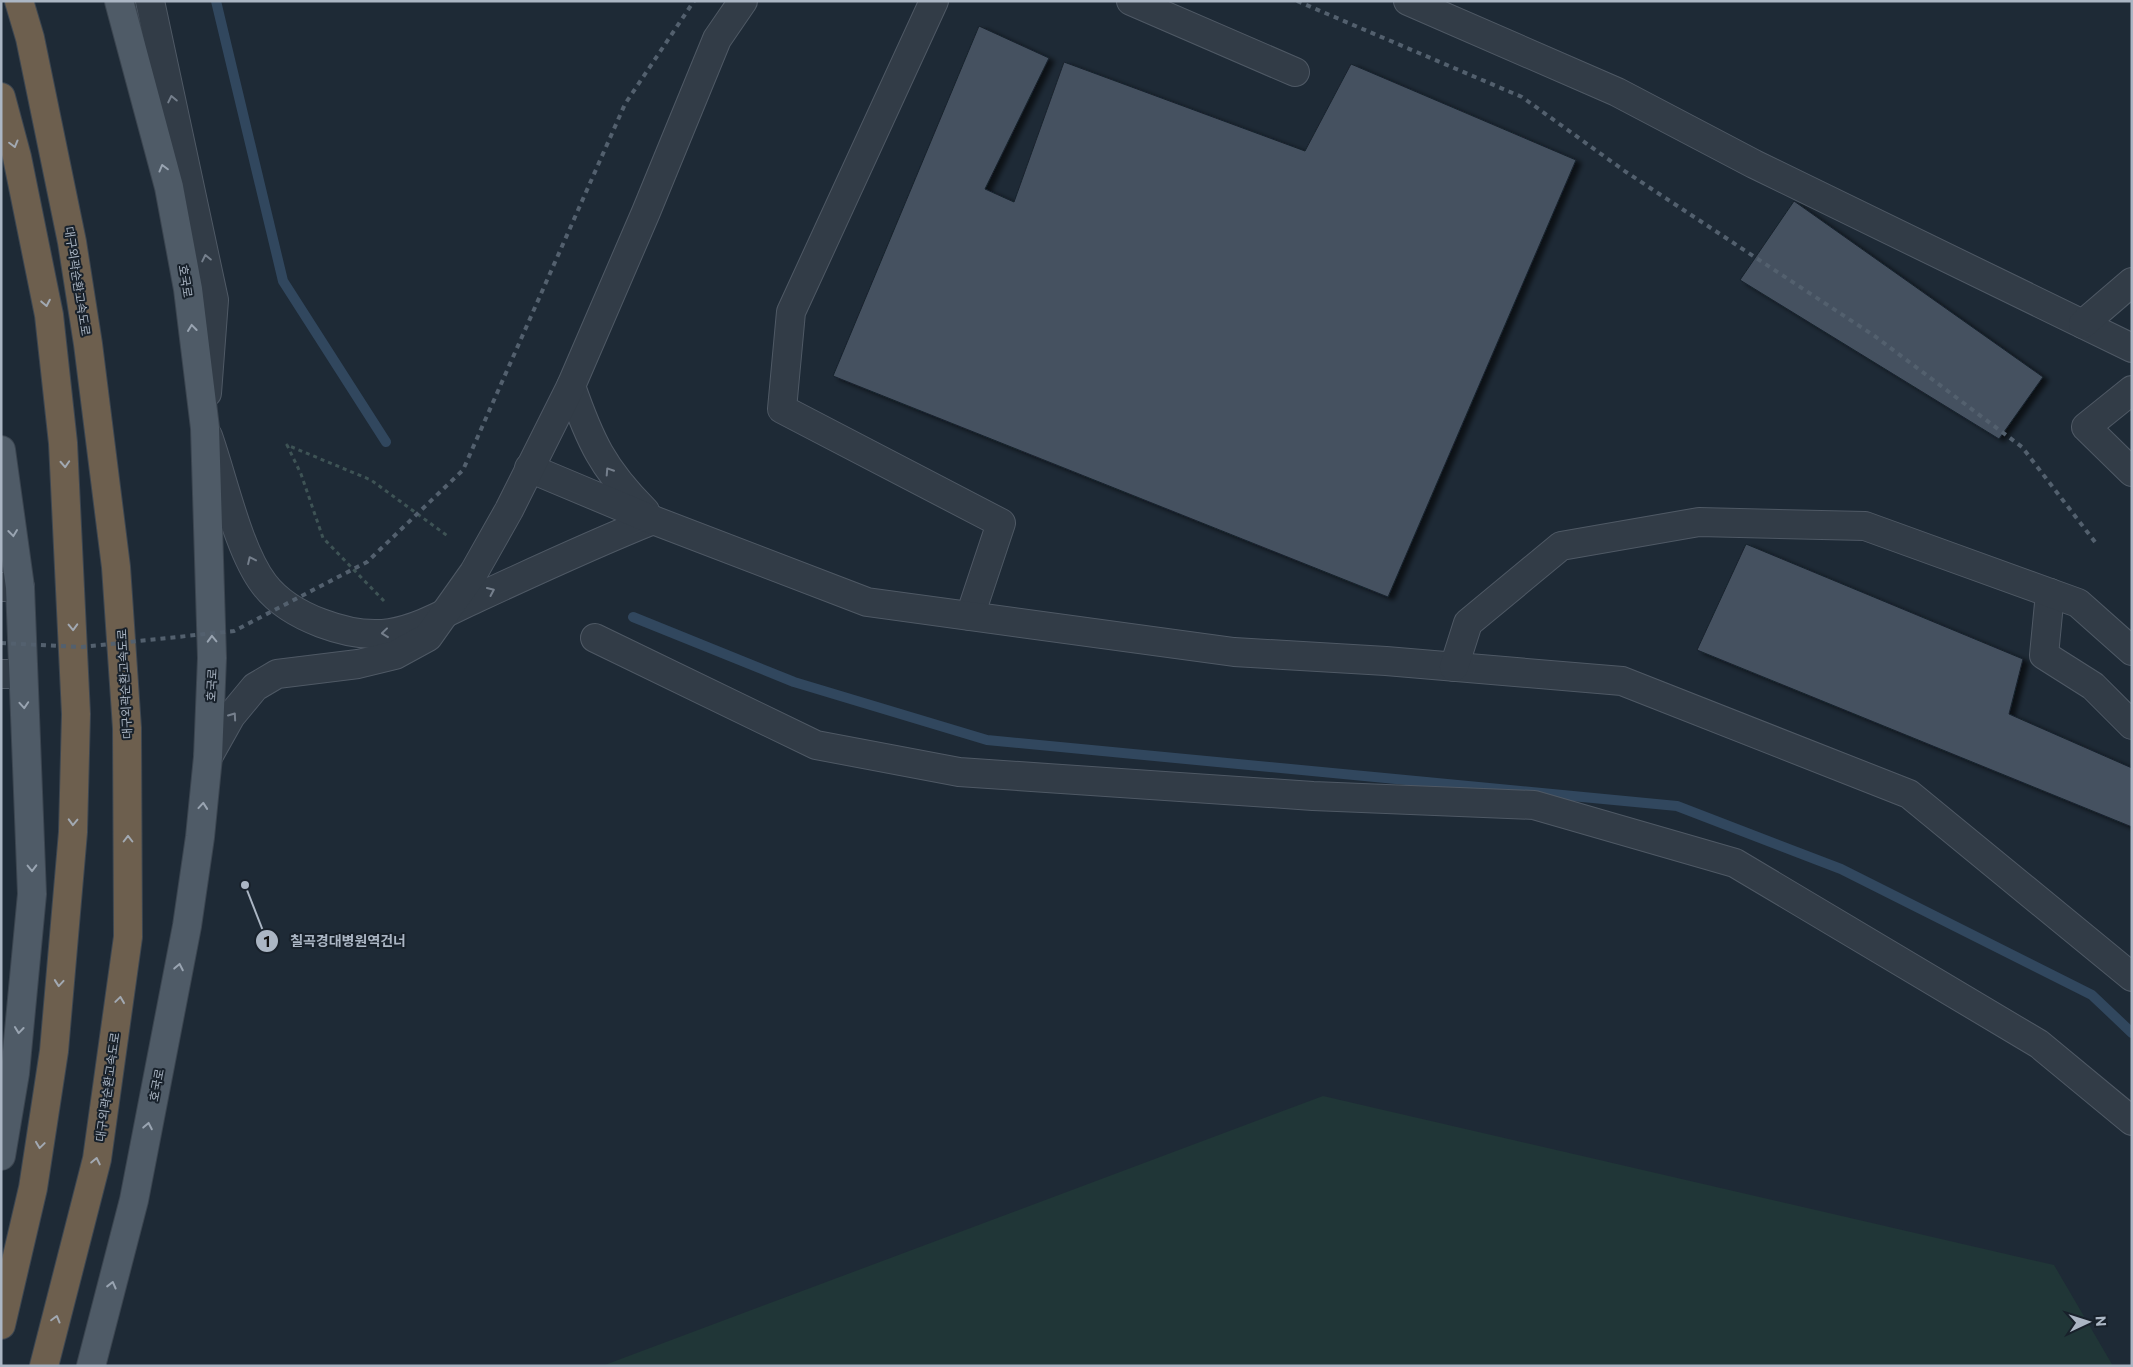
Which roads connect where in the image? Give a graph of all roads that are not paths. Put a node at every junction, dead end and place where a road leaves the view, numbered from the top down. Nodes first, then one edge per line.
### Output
1 (20, 1) edge
2 (119, 1) edge
3 (150, 1) edge
4 (744, 1) edge
5 (934, 1) edge
6 (1131, 1) edge
7 (1408, 1) edge
8 (1295, 72) dead end
9 (1, 97) edge
10 (2132, 282) edge
11 (2083, 324) junction
12 (2132, 348) edge
13 (571, 386) junction
14 (2132, 390) edge
15 (205, 428) junction
16 (1, 450) edge
17 (529, 468) junction
18 (2132, 472) edge
19 (653, 520) junction
20 (11, 587) edge
21 (2050, 594) junction
22 (447, 611) junction
23 (970, 616) junction
24 (594, 638) dead end
25 (2132, 651) edge
26 (1454, 666) junction
27 (12, 674) edge
28 (2132, 725) edge
29 (208, 757) junction
30 (2132, 977) edge
31 (2132, 1121) edge
32 (1, 1156) edge
33 (1, 1325) edge
34 (44, 1366) edge
35 (91, 1366) edge

34 -> 1 highway, 대구외곽순환고속도로
15 -> 2 main road, 호국로
15 -> 3 street
4 - 13 street
5 - 23 street
6 - 8 street
7 - 11 street
9 -> 33 highway
10 - 11 street
11 - 12 street
13 - 17 street
19 -> 13 street
14 - 18 street
22 -> 15 street
29 -> 15 main road, 호국로
16 -> 20 main road
17 - 19 street
17 - 22 street
22 -> 19 street
19 - 23 street
20 - 27 main road
21 - 25 street
21 - 26 street
21 - 28 street
29 -> 22 street
23 - 26 street
24 - 31 street
26 - 30 street
27 -> 32 main road
35 -> 29 main road, 호국로

